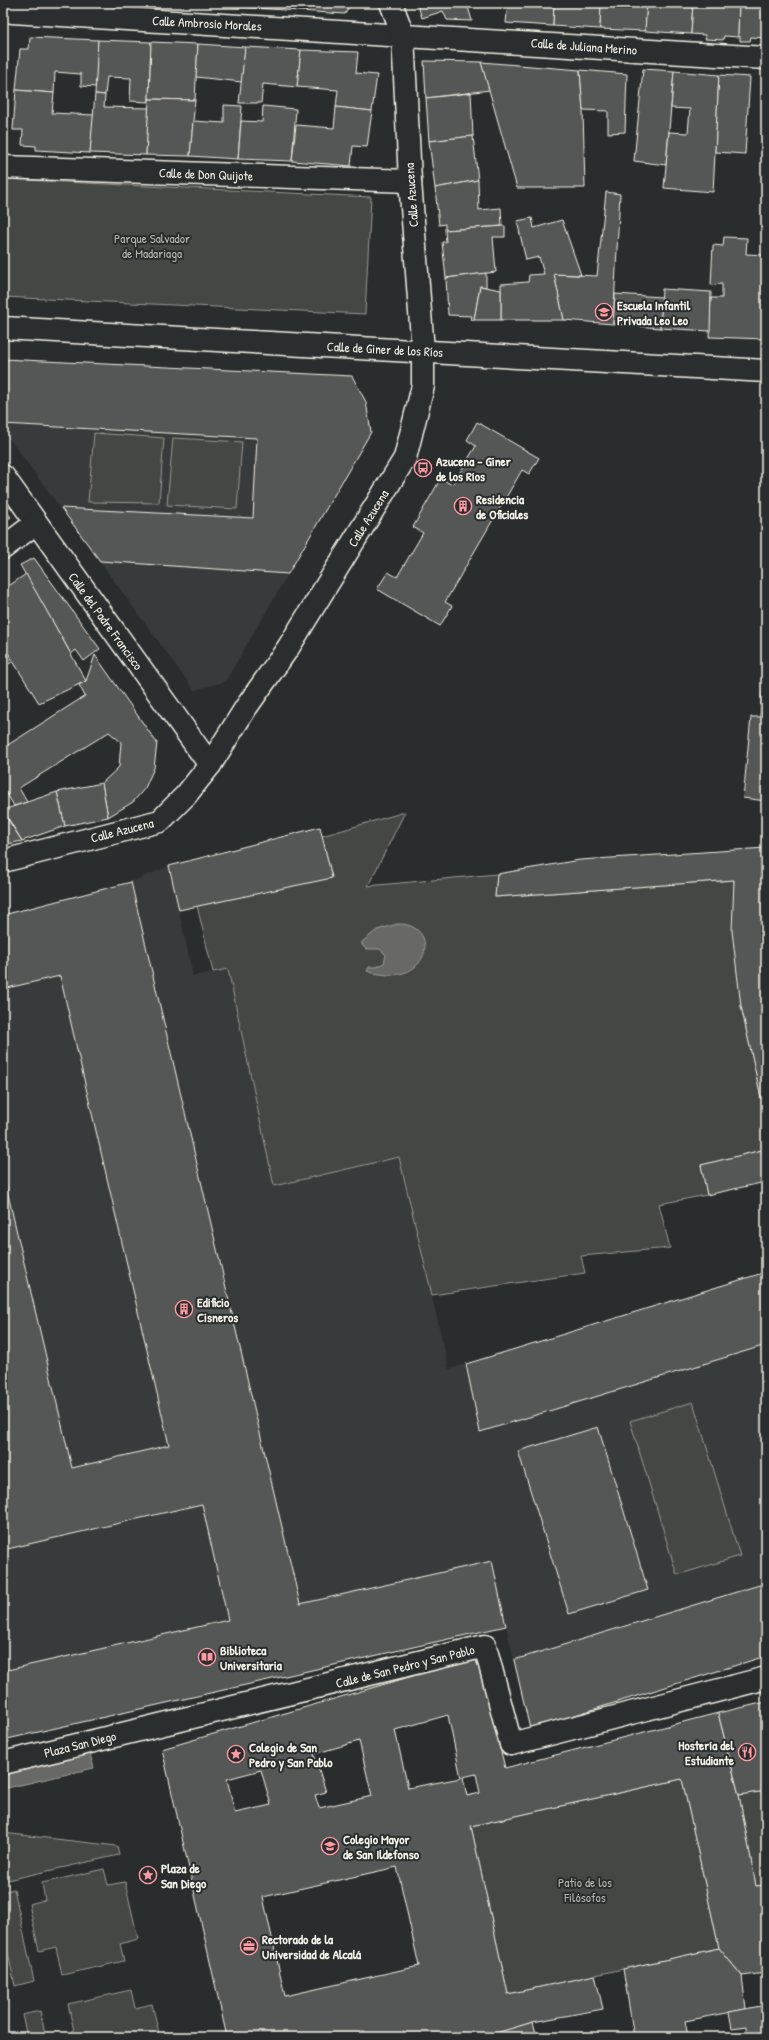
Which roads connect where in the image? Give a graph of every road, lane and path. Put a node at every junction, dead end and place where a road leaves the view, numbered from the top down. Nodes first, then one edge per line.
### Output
1 (391, 3) edge
2 (11, 13) edge
3 (403, 35) junction
4 (766, 58) edge
5 (3, 167) edge
6 (410, 181) junction
7 (3, 328) edge
8 (423, 351) junction
9 (766, 371) edge
10 (3, 476) edge
11 (36, 524) junction
12 (3, 548) edge
13 (210, 765) junction
14 (3, 861) edge
15 (766, 1678) edge
16 (158, 1726) joint
17 (3, 1763) edge

1 - 3 street, Calle Azucena
2 - 3 street, Calle Ambrosio Morales
3 - 4 street, Calle de Juliana Merino
3 - 6 street, Calle Azucena
5 - 6 street, Calle de Don Quijote
6 - 8 street, Calle Azucena
7 - 8 street, Calle de Giner de los Ríos
8 - 9 street, Calle de Giner de los Ríos
8 - 13 street, Calle Azucena
10 - 11 street, Calle del Padre Francisco
11 - 12 street
11 - 13 street, Calle del Padre Francisco
13 - 14 street, Calle Azucena
15 - 16 street, Calle de San Pedro y San Pablo
16 - 17 street, Plaza San Diego

